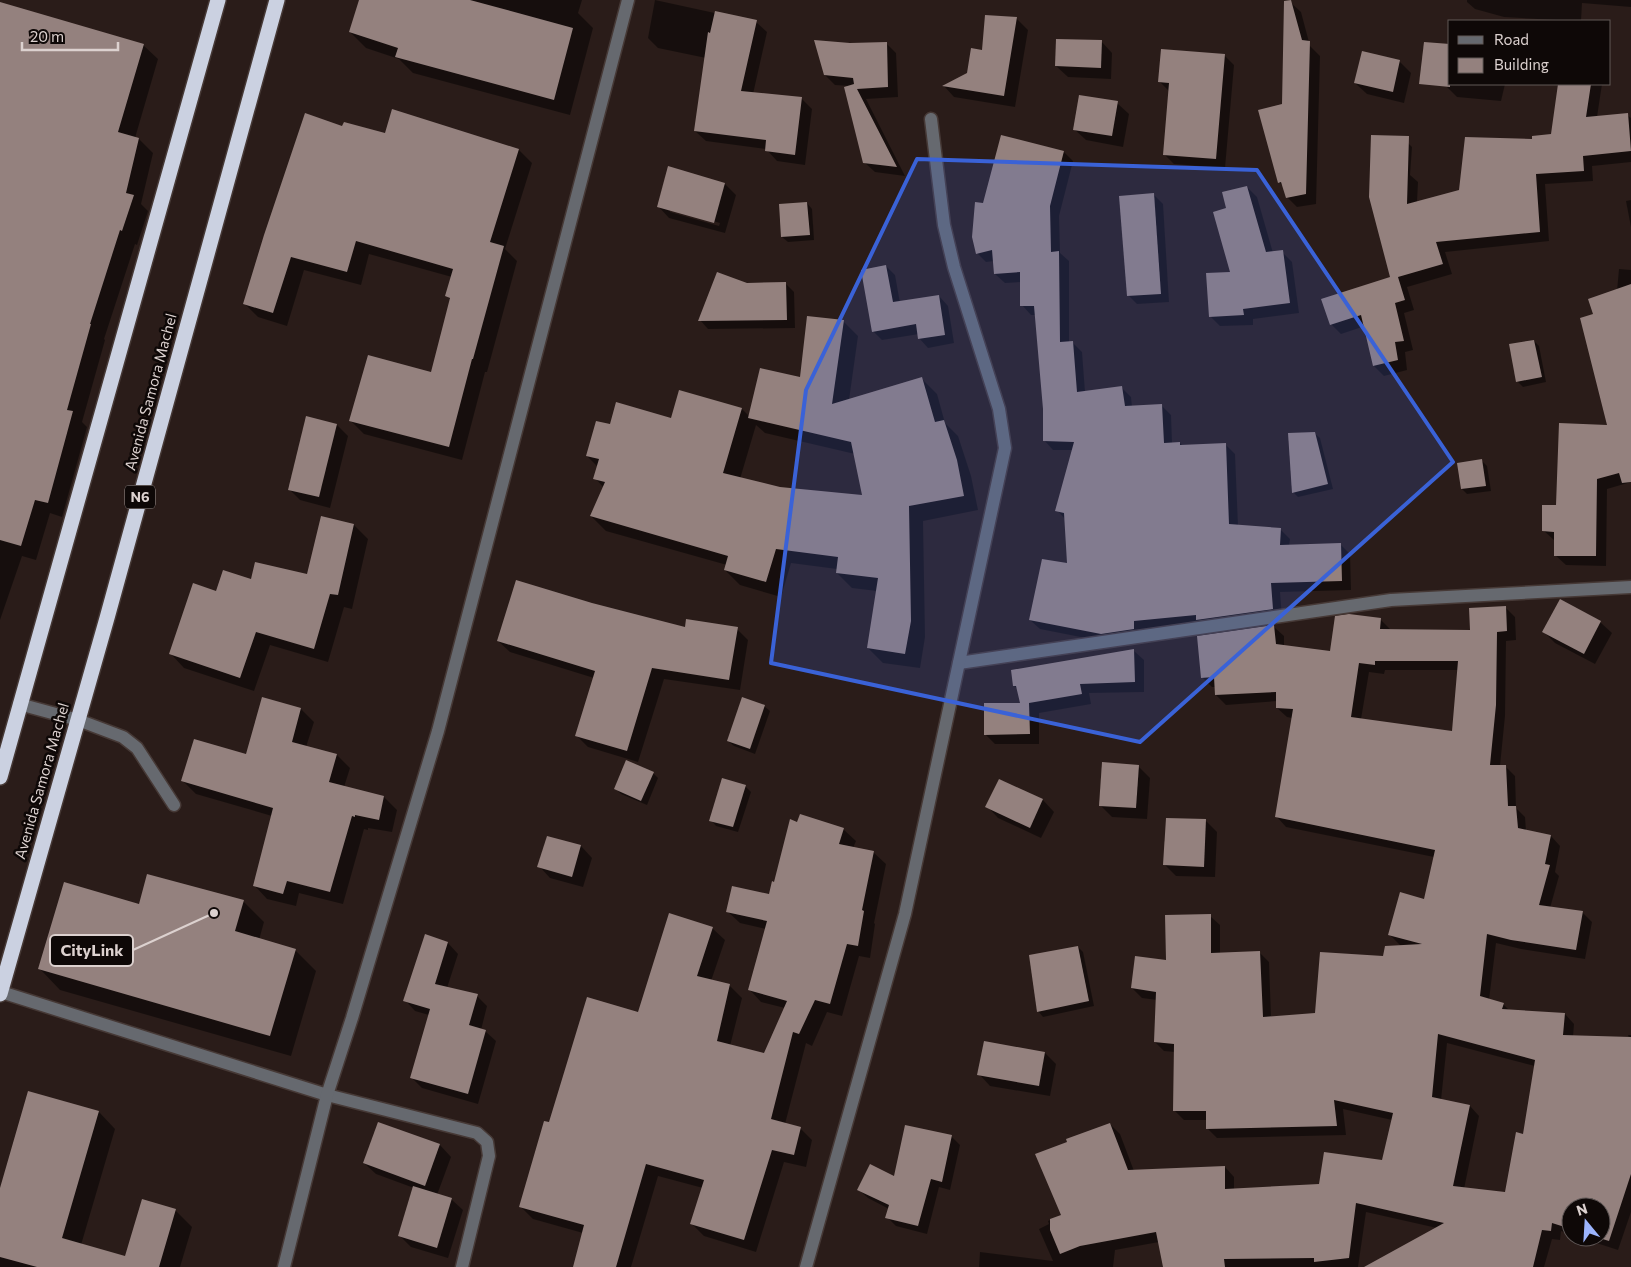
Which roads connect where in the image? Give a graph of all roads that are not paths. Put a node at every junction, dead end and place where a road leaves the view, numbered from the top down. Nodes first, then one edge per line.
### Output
1 (218, 0) edge
2 (277, 0) edge
3 (628, 0) edge
4 (930, 119) dead end
5 (1631, 587) edge
6 (959, 663) junction
7 (19, 704) junction
8 (78, 720) junction
9 (0, 777) edge
10 (174, 805) dead end
11 (0, 993) edge
12 (327, 1094) junction
13 (284, 1267) edge
14 (462, 1267) edge
15 (806, 1267) edge

1 - 7 highway
2 - 8 highway, Avenida Samora Machel / N6
3 - 12 street
4 - 6 street
5 - 6 street
6 - 15 street
7 - 8 street
7 - 9 highway
8 - 10 street
8 - 11 highway, Avenida Samora Machel / N6
11 - 12 street
12 - 13 street
12 - 14 street

